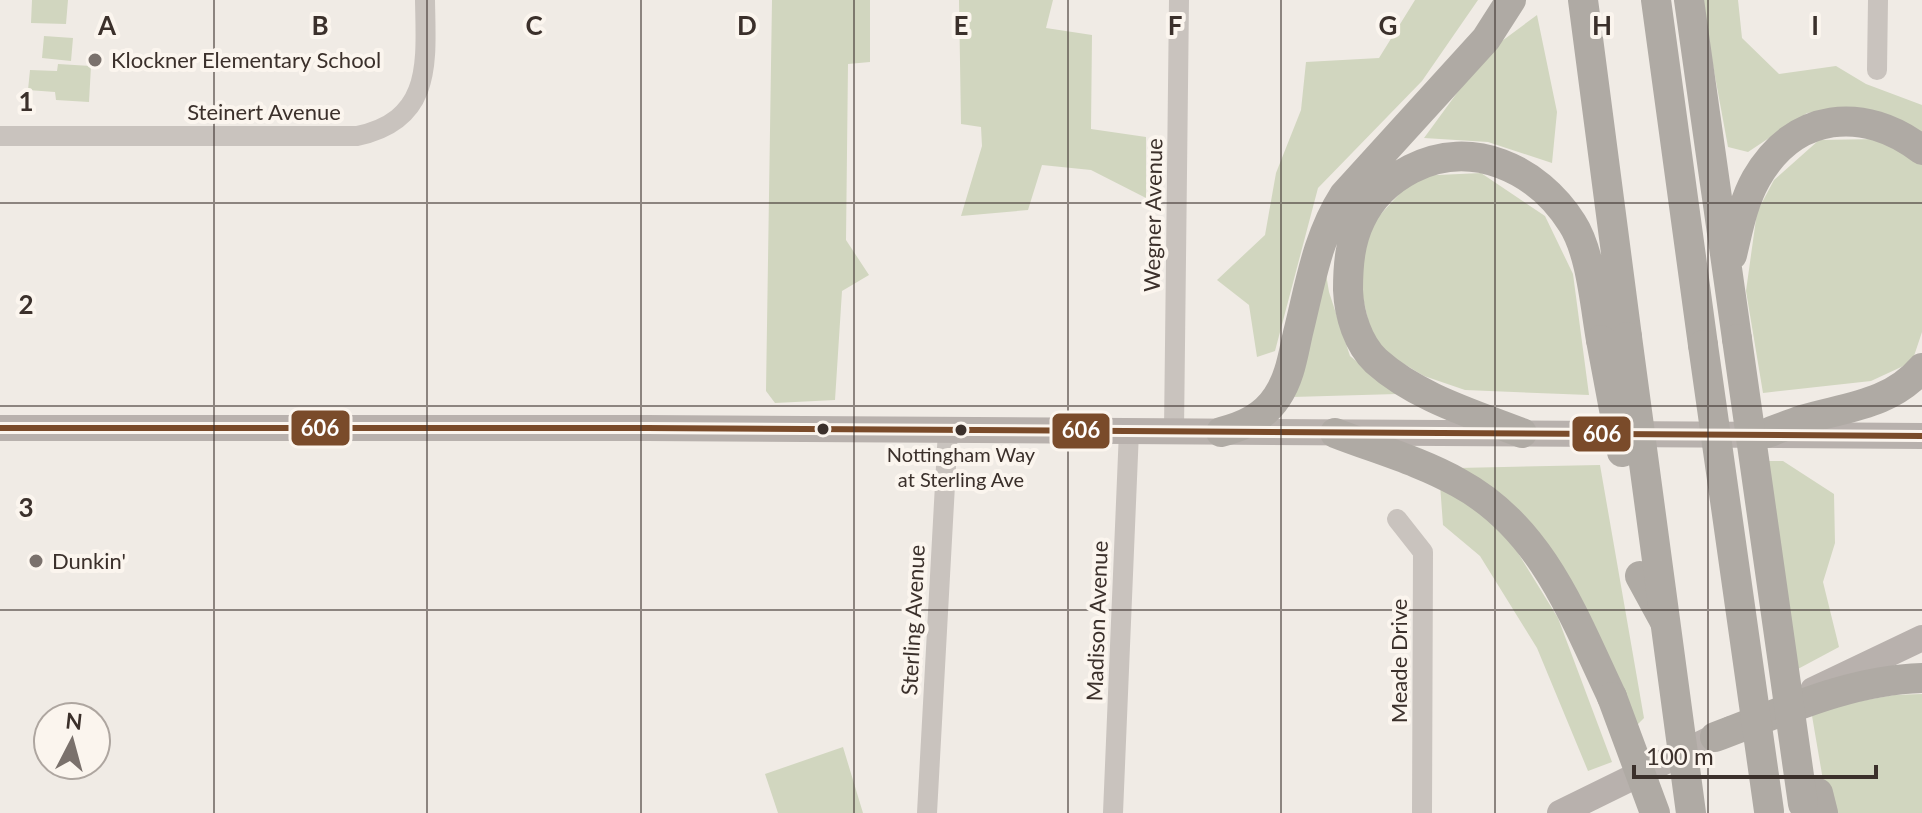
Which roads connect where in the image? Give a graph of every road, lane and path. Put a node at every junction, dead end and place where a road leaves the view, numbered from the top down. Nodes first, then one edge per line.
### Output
1 (425, 0) edge
2 (1179, 0) edge
3 (1511, 0) edge
4 (1583, 0) edge
5 (1656, 0) edge
6 (1689, 0) edge
7 (1878, 0) edge
8 (1877, 70) dead end
9 (0, 136) edge
10 (1922, 150) edge
11 (1727, 277) junction
12 (1614, 339) junction
13 (1922, 368) edge
14 (0, 428) edge
15 (948, 430) junction
16 (1129, 431) junction
17 (1174, 431) junction
18 (1221, 432) junction
19 (1335, 433) junction
20 (1522, 433) junction
21 (1767, 433) junction
22 (1922, 436) edge
23 (1397, 519) dead end
24 (1922, 638) edge
25 (1922, 678) edge
26 (1715, 737) junction
27 (1812, 806) edge
28 (1769, 812) edge
29 (927, 813) edge
30 (1113, 813) edge
31 (1422, 813) edge
32 (1560, 813) edge
33 (1655, 813) edge
34 (1691, 813) edge

1 - 9 street, Steinert Avenue
2 - 17 street, Wegner Avenue
3 - 18 highway
4 - 12 highway
5 - 28 highway, bridge
6 - 11 highway
7 - 8 street
10 - 11 highway
11 - 27 highway, bridge
12 - 20 highway
12 - 34 highway, bridge
13 - 21 highway
14 - 15 main road
15 - 16 main road
15 - 29 street, Sterling Avenue
16 - 17 main road
16 - 30 street, Madison Avenue
17 - 18 main road
18 - 19 main road
19 - 20 main road
19 - 33 highway, bridge
20 - 21 main road
21 - 22 main road
23 - 31 street, Meade Drive
24 - 26 main road
25 - 26 highway
26 - 32 main road

